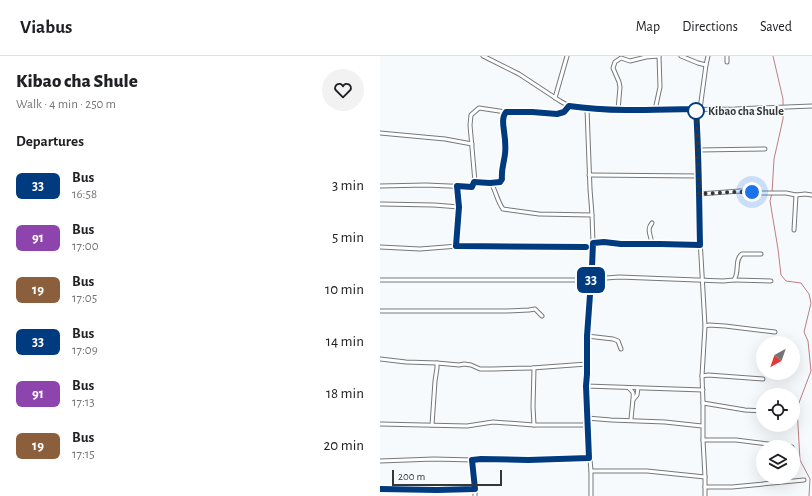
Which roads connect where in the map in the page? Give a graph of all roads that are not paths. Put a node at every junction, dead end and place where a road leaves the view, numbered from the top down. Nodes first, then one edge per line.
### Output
1 (483, 56) edge
2 (567, 56) edge
3 (659, 56) edge
4 (681, 56) edge
5 (708, 56) edge
6 (727, 56) edge
7 (726, 62) dead end
8 (706, 65) junction
9 (556, 98) junction
10 (569, 106) junction
11 (812, 106) edge
12 (587, 109) junction
13 (698, 109) junction
14 (618, 110) junction
15 (655, 110) junction
16 (506, 112) junction
17 (380, 133) edge
18 (472, 144) junction
19 (765, 149) dead end
20 (698, 150) junction
21 (589, 175) junction
22 (699, 176) junction
23 (474, 182) junction
24 (490, 183) junction
25 (380, 186) edge
26 (457, 186) junction
27 (699, 194) junction
28 (796, 195) junction
29 (812, 195) edge
30 (380, 204) edge
31 (459, 207) junction
32 (592, 215) junction
33 (652, 223) dead end
34 (794, 230) dead end
35 (652, 244) junction
36 (593, 245) junction
37 (700, 245) junction
38 (456, 246) junction
39 (380, 247) edge
40 (761, 254) dead end
41 (380, 280) edge
42 (591, 280) junction
43 (702, 280) junction
44 (734, 280) junction
45 (771, 281) dead end
46 (380, 312) edge
47 (542, 316) dead end
48 (705, 326) junction
49 (775, 332) dead end
50 (587, 336) junction
51 (621, 349) dead end
52 (380, 359) edge
53 (437, 363) junction
54 (587, 364) junction
55 (534, 368) junction
56 (702, 376) junction
57 (756, 378) edge
58 (586, 386) junction
59 (627, 387) junction
60 (638, 388) junction
61 (703, 390) junction
62 (633, 400) junction
63 (703, 403) junction
64 (756, 411) edge
65 (587, 418) junction
66 (631, 420) junction
67 (380, 424) edge
68 (432, 425) junction
69 (534, 425) junction
70 (587, 425) junction
71 (702, 426) junction
72 (702, 440) junction
73 (756, 442) edge
74 (589, 458) junction
75 (472, 460) junction
76 (380, 461) edge
77 (591, 471) junction
78 (706, 477) junction
79 (804, 480) dead end
80 (705, 487) junction
81 (380, 489) edge
82 (475, 489) junction
83 (437, 490) junction
84 (436, 496) edge
85 (475, 496) edge
86 (591, 496) edge
87 (704, 496) edge

1 - 9 street
2 - 9 street
3 - 14 street
3 - 15 street
4 - 8 street
5 - 8 street
6 - 7 street
8 - 13 street
9 - 10 street
10 - 12 street
10 - 16 street
11 - 13 street
12 - 14 street
12 - 21 street
13 - 15 street
13 - 20 street
14 - 15 street
16 - 18 street
16 - 24 street
17 - 18 street
18 - 23 street
19 - 20 street
20 - 22 street
21 - 22 street
21 - 32 street
22 - 27 street
23 - 24 street
23 - 26 street
24 - 32 street
25 - 26 street
26 - 31 street
27 - 28 street
27 - 37 street
28 - 29 street
28 - 34 street
30 - 31 street
31 - 38 street
32 - 36 street
33 - 35 street
35 - 36 street
35 - 37 street
36 - 38 street
36 - 42 street
37 - 43 street
38 - 39 street
40 - 44 street
41 - 42 street
42 - 43 street
42 - 50 street
43 - 44 street
43 - 48 street
44 - 45 street
46 - 47 street
48 - 49 street
48 - 56 street
50 - 51 street
50 - 54 street
52 - 53 street
53 - 55 street
53 - 68 street
54 - 55 street
54 - 58 street
55 - 69 street
56 - 57 street
56 - 61 street
58 - 59 street
58 - 65 street
59 - 60 street
59 - 62 street
60 - 61 street
60 - 62 street
61 - 63 street
62 - 66 street
63 - 64 street
63 - 71 street
65 - 66 street
65 - 70 street
66 - 71 street
67 - 68 street
68 - 69 street
69 - 70 street
70 - 74 street
71 - 72 street
72 - 73 street
72 - 78 street
74 - 75 street
74 - 77 street
75 - 76 street
75 - 82 street
77 - 78 street
77 - 86 street
78 - 80 street
79 - 80 street
80 - 87 street
81 - 83 street
82 - 83 street
82 - 85 street
83 - 84 street

